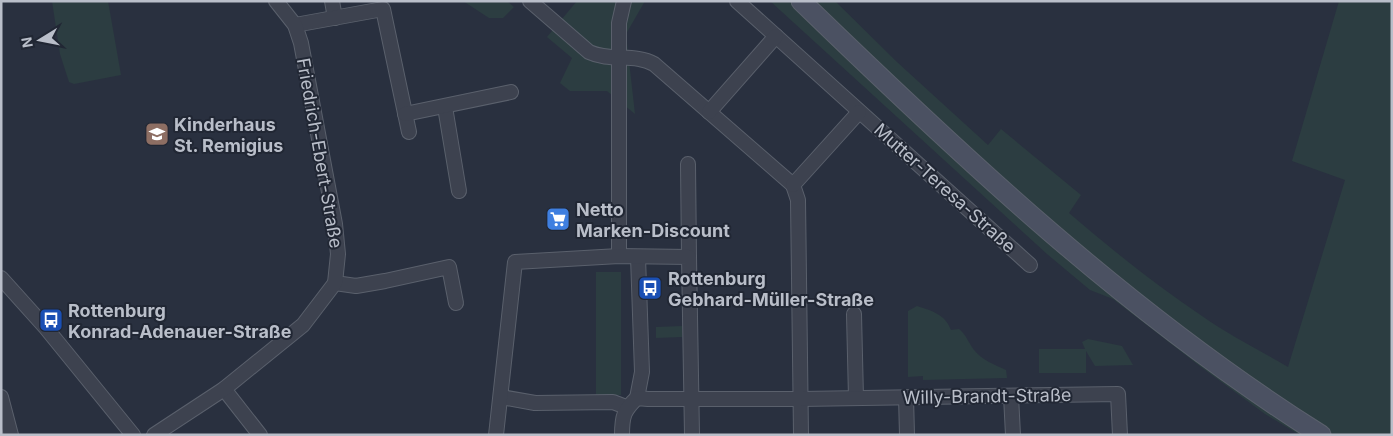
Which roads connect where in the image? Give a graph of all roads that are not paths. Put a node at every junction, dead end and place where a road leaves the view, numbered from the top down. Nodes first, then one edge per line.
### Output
1 (276, 1) edge
2 (332, 1) edge
3 (530, 1) edge
4 (624, 1) edge
5 (737, 1) edge
6 (801, 1) edge
7 (335, 18) junction
8 (295, 25) junction
9 (776, 36) junction
10 (619, 58) junction
11 (511, 92) dead end
12 (445, 107) junction
13 (708, 112) junction
14 (858, 112) junction
15 (406, 114) junction
16 (409, 132) dead end
17 (688, 164) dead end
18 (794, 185) junction
19 (459, 191) dead end
20 (619, 256) junction
21 (638, 257) junction
22 (689, 257) junction
23 (1030, 265) dead end
24 (1, 278) edge
25 (336, 283) junction
26 (456, 303) dead end
27 (854, 314) dead end
28 (224, 389) junction
29 (1012, 396) junction
30 (1, 397) edge
31 (906, 397) junction
32 (501, 398) junction
33 (637, 398) junction
34 (856, 398) junction
35 (691, 399) junction
36 (801, 399) junction
37 (626, 407) junction
38 (11, 435) edge
39 (133, 435) edge
40 (154, 435) edge
41 (260, 435) edge
42 (496, 435) edge
43 (622, 435) edge
44 (692, 435) edge
45 (801, 435) edge
46 (907, 435) edge
47 (1013, 435) edge
48 (1120, 435) edge
49 (1321, 435) edge

1 - 8 street, Friedrich-Ebert-Straße
2 - 7 street
3 - 10 street
4 - 10 street
5 - 9 street, Mutter-Teresa-Straße
6 - 49 main road
7 - 8 street
7 - 15 street
8 - 25 street, Friedrich-Ebert-Straße
9 - 13 street
9 - 14 street, Mutter-Teresa-Straße
10 - 13 street
10 - 20 street
11 - 12 street
12 - 15 street
12 - 19 street
13 - 18 street
14 - 18 street, Mutter-Teresa-Straße
14 - 23 street, Mutter-Teresa-Straße
15 - 16 street
17 - 22 street
18 - 36 street
20 - 21 street
20 - 32 street
21 - 22 street
21 - 33 street
22 - 35 street
24 - 39 street
25 - 26 street
25 - 28 street
27 - 34 street
28 - 40 street
28 - 41 street
29 - 31 street, Willy-Brandt-Straße
29 - 47 street
29 - 48 street, Willy-Brandt-Straße
30 - 38 street
31 - 34 street, Willy-Brandt-Straße
31 - 46 street
32 - 37 street
32 - 42 street
33 - 35 street, Willy-Brandt-Straße
33 - 37 street
34 - 36 street, Willy-Brandt-Straße
35 - 36 street, Willy-Brandt-Straße
35 - 44 street
36 - 45 street
37 - 43 street

